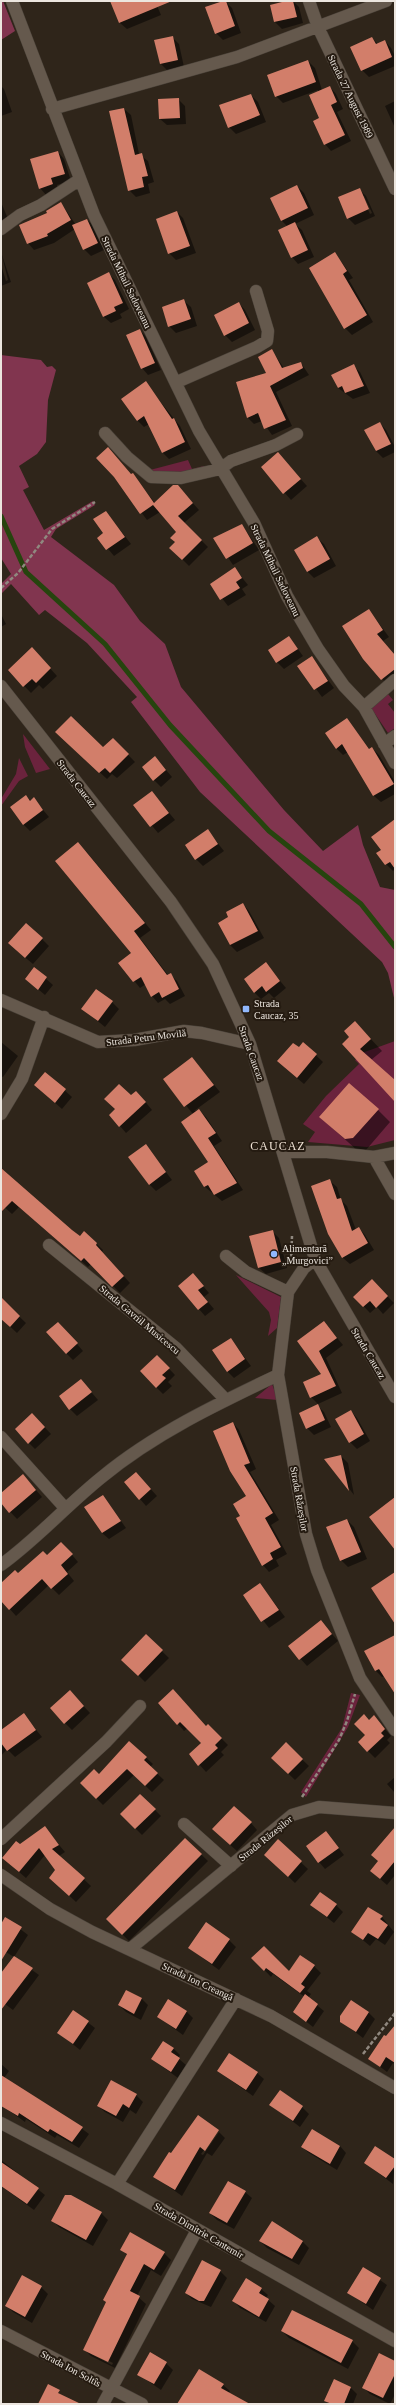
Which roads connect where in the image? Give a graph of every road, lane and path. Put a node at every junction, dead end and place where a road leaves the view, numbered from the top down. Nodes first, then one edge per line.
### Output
1 (12, 1) edge
2 (309, 1) edge
3 (386, 1) edge
4 (318, 27) junction
5 (52, 109) junction
6 (79, 180) junction
7 (395, 189) edge
8 (1, 229) edge
9 (256, 291) dead end
10 (177, 382) junction
11 (105, 433) dead end
12 (298, 434) dead end
13 (220, 469) junction
14 (96, 502) dead end
15 (1, 588) edge
16 (395, 680) edge
17 (1, 686) edge
18 (364, 708) junction
19 (395, 736) edge
20 (384, 744) junction
21 (395, 763) edge
22 (1, 1000) edge
23 (44, 1018) junction
24 (250, 1044) junction
25 (1, 1114) edge
26 (284, 1152) junction
27 (395, 1153) edge
28 (374, 1157) junction
29 (395, 1194) edge
30 (49, 1245) dead end
31 (226, 1256) dead end
32 (315, 1259) junction
33 (288, 1292) junction
34 (278, 1375) junction
35 (395, 1397) edge
36 (226, 1400) junction
37 (1, 1437) edge
38 (65, 1508) junction
39 (1, 1565) edge
40 (360, 1678) junction
41 (140, 1706) dead end
42 (395, 1730) edge
43 (395, 1813) edge
44 (292, 1815) junction
45 (184, 1824) dead end
46 (1, 1839) edge
47 (231, 1866) junction
48 (1, 1875) edge
49 (130, 1949) junction
50 (236, 1999) junction
51 (395, 2014) edge
52 (361, 2057) dead end
53 (395, 2088) edge
54 (1, 2123) edge
55 (117, 2184) junction
56 (197, 2230) junction
57 (1, 2331) edge
58 (395, 2341) edge
59 (112, 2389) junction
60 (104, 2404) edge
61 (142, 2404) edge

1 - 5 street, Strada Mihail Sadoveanu
2 - 4 street, Strada 27 August 1989
3 - 4 street
4 - 5 street
4 - 7 street, Strada 27 August 1989
5 - 6 street, Strada Mihail Sadoveanu
6 - 8 street
6 - 10 street, Strada Mihail Sadoveanu
9 - 10 street
10 - 13 street, Strada Mihail Sadoveanu
11 - 13 street
12 - 13 street
13 - 18 street, Strada Mihail Sadoveanu
14 - 15 path
16 - 18 street
17 - 24 street, Strada Caucaz
18 - 20 street, Strada Mihail Sadoveanu
19 - 20 street
20 - 21 street, Strada Mihail Sadoveanu
22 - 23 street, Strada Petru Movilă
23 - 24 street, Strada Petru Movilă
23 - 25 street
24 - 26 street, Strada Caucaz
26 - 28 street
26 - 32 street, Strada Caucaz
27 - 28 street
28 - 29 street
30 - 36 street, Strada Gavriil Musicescu
31 - 33 street
32 - 33 street, Strada Răzeșilor
32 - 35 street, Strada Caucaz
33 - 34 street, Strada Răzeșilor
34 - 36 street
34 - 40 street, Strada Răzeșilor
36 - 38 street
37 - 38 street
38 - 39 street
40 - 42 street, Strada Răzeșilor
40 - 44 path
41 - 46 street
43 - 44 street, Strada Răzeșilor
44 - 47 street, Strada Răzeșilor
45 - 47 street, Strada Răzeșilor
47 - 49 street, Strada Răzeșilor
48 - 49 street, Strada Ion Creangă
49 - 50 street, Strada Ion Creangă
50 - 53 street, Strada Ion Creangă
50 - 55 street
51 - 52 path
54 - 55 street, Strada Dimitrie Cantemir
55 - 56 street, Strada Dimitrie Cantemir
56 - 58 street, Strada Dimitrie Cantemir
56 - 59 street
57 - 59 street, Strada Ion Soltîs
59 - 60 street
59 - 61 street, Strada Ion Soltîs

